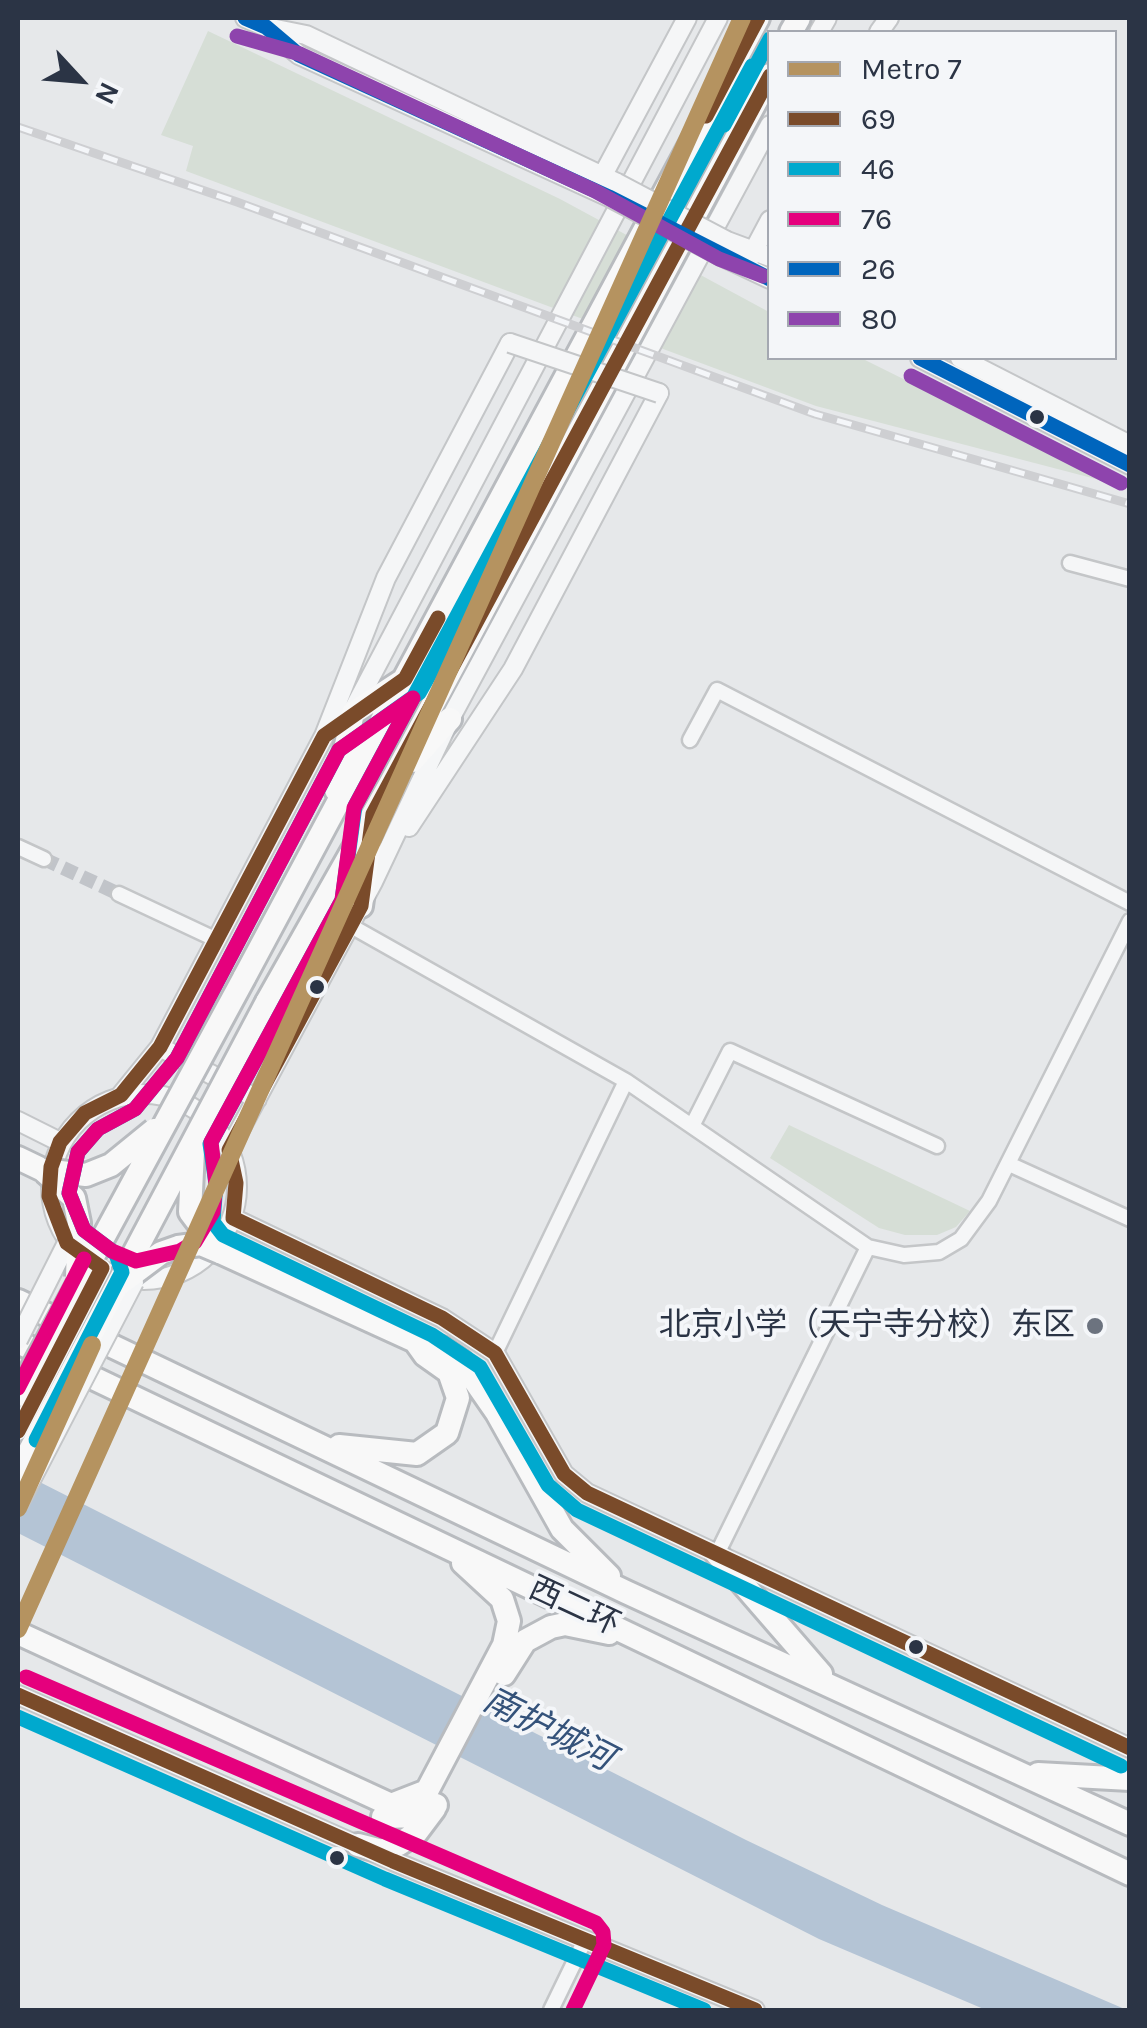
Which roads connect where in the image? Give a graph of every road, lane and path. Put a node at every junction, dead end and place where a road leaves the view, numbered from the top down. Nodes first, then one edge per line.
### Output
1 (246, 18) edge
2 (687, 18) edge
3 (718, 18) edge
4 (758, 18) edge
5 (269, 22) edge
6 (767, 81) edge
7 (767, 131) edge
8 (610, 184) junction
9 (723, 248) junction
10 (762, 253) edge
11 (745, 267) junction
12 (767, 278) edge
13 (924, 360) edge
14 (964, 360) edge
15 (1130, 444) edge
16 (1130, 465) edge
17 (1070, 562) dead end
18 (1130, 579) edge
19 (405, 679) junction
20 (352, 713) junction
21 (450, 719) junction
22 (324, 736) junction
23 (690, 740) dead end
24 (389, 786) junction
25 (373, 814) junction
26 (330, 818) junction
27 (18, 846) edge
28 (44, 859) tunnel mouth
29 (373, 882) junction
30 (119, 894) tunnel mouth
31 (1130, 903) edge
32 (356, 916) junction
33 (1130, 921) edge
34 (217, 940) junction
35 (160, 1047) junction
36 (626, 1081) junction
37 (121, 1095) junction
38 (257, 1099) junction
39 (18, 1122) edge
40 (163, 1123) junction
41 (692, 1126) junction
42 (196, 1135) junction
43 (60, 1142) junction
44 (937, 1146) dead end
45 (229, 1150) junction
46 (18, 1158) edge
47 (1009, 1164) junction
48 (42, 1170) junction
49 (233, 1218) junction
50 (1130, 1218) edge
51 (67, 1243) junction
52 (868, 1247) junction
53 (220, 1252) junction
54 (102, 1268) junction
55 (77, 1281) junction
56 (134, 1282) junction
57 (110, 1292) junction
58 (18, 1301) edge
59 (18, 1341) edge
60 (415, 1341) junction
61 (496, 1353) junction
62 (18, 1395) edge
63 (18, 1431) edge
64 (306, 1439) junction
65 (18, 1473) edge
66 (18, 1506) edge
67 (391, 1521) junction
68 (717, 1554) junction
69 (626, 1592) junction
70 (18, 1633) edge
71 (18, 1646) edge
72 (670, 1651) junction
73 (494, 1679) junction
74 (826, 1681) junction
75 (18, 1695) edge
76 (184, 1718) junction
77 (1130, 1748) edge
78 (1023, 1773) junction
79 (1130, 1779) edge
80 (434, 1798) junction
81 (1130, 1824) edge
82 (358, 1845) junction
83 (1130, 1874) edge
84 (585, 1940) junction
85 (551, 2010) edge
86 (756, 2010) edge

1 - 5 street
2 - 8 street
3 - 20 street
4 - 19 highway
5 - 8 street
6 - 24 highway
7 - 21 street
8 - 9 street, bridge
9 - 10 street
9 - 11 street
10 - 11 street
11 - 12 street
13 - 16 street
14 - 15 street
17 - 18 street
19 - 20 highway
19 - 26 highway
20 - 22 street
20 - 26 highway
21 - 24 highway
21 - 29 street
22 - 29 street, bridge
22 - 34 street
23 - 31 street
24 - 25 highway
25 - 32 highway
25 - 42 highway, bridge
26 - 40 highway, bridge
27 - 28 street
29 - 32 street
30 - 34 street
32 - 36 street
32 - 38 street
33 - 47 street
34 - 35 street
35 - 37 street
35 - 38 street
36 - 41 street
36 - 61 street
37 - 43 street
37 - 45 street
38 - 45 street
39 - 43 street
40 - 48 highway, bridge
40 - 55 highway, bridge
41 - 44 street
41 - 52 street
42 - 53 highway, bridge
42 - 57 highway, bridge
43 - 51 street
45 - 49 street
46 - 48 highway
47 - 50 street
47 - 52 street
48 - 55 highway, bridge
49 - 56 street
49 - 61 street
51 - 54 street
51 - 59 street, bridge
52 - 68 street
53 - 57 highway, bridge
53 - 60 highway
54 - 56 street
54 - 63 street, bridge
55 - 62 highway, bridge
56 - 66 street, bridge
57 - 65 highway, bridge
58 - 64 highway, 西二环
59 - 67 highway, 西二环
60 - 64 highway
60 - 69 highway
61 - 68 street
64 - 69 highway, 西二环
67 - 72 highway, 西二环
67 - 73 highway
68 - 74 highway
68 - 77 street
69 - 74 highway, 西二环
70 - 76 highway
71 - 76 highway
72 - 73 highway
72 - 83 highway, 西二环
73 - 80 highway
74 - 78 highway, 西二环
75 - 82 street
76 - 80 highway
78 - 79 highway
78 - 81 highway, 西二环
80 - 82 highway
82 - 84 street
84 - 85 street
84 - 86 street

